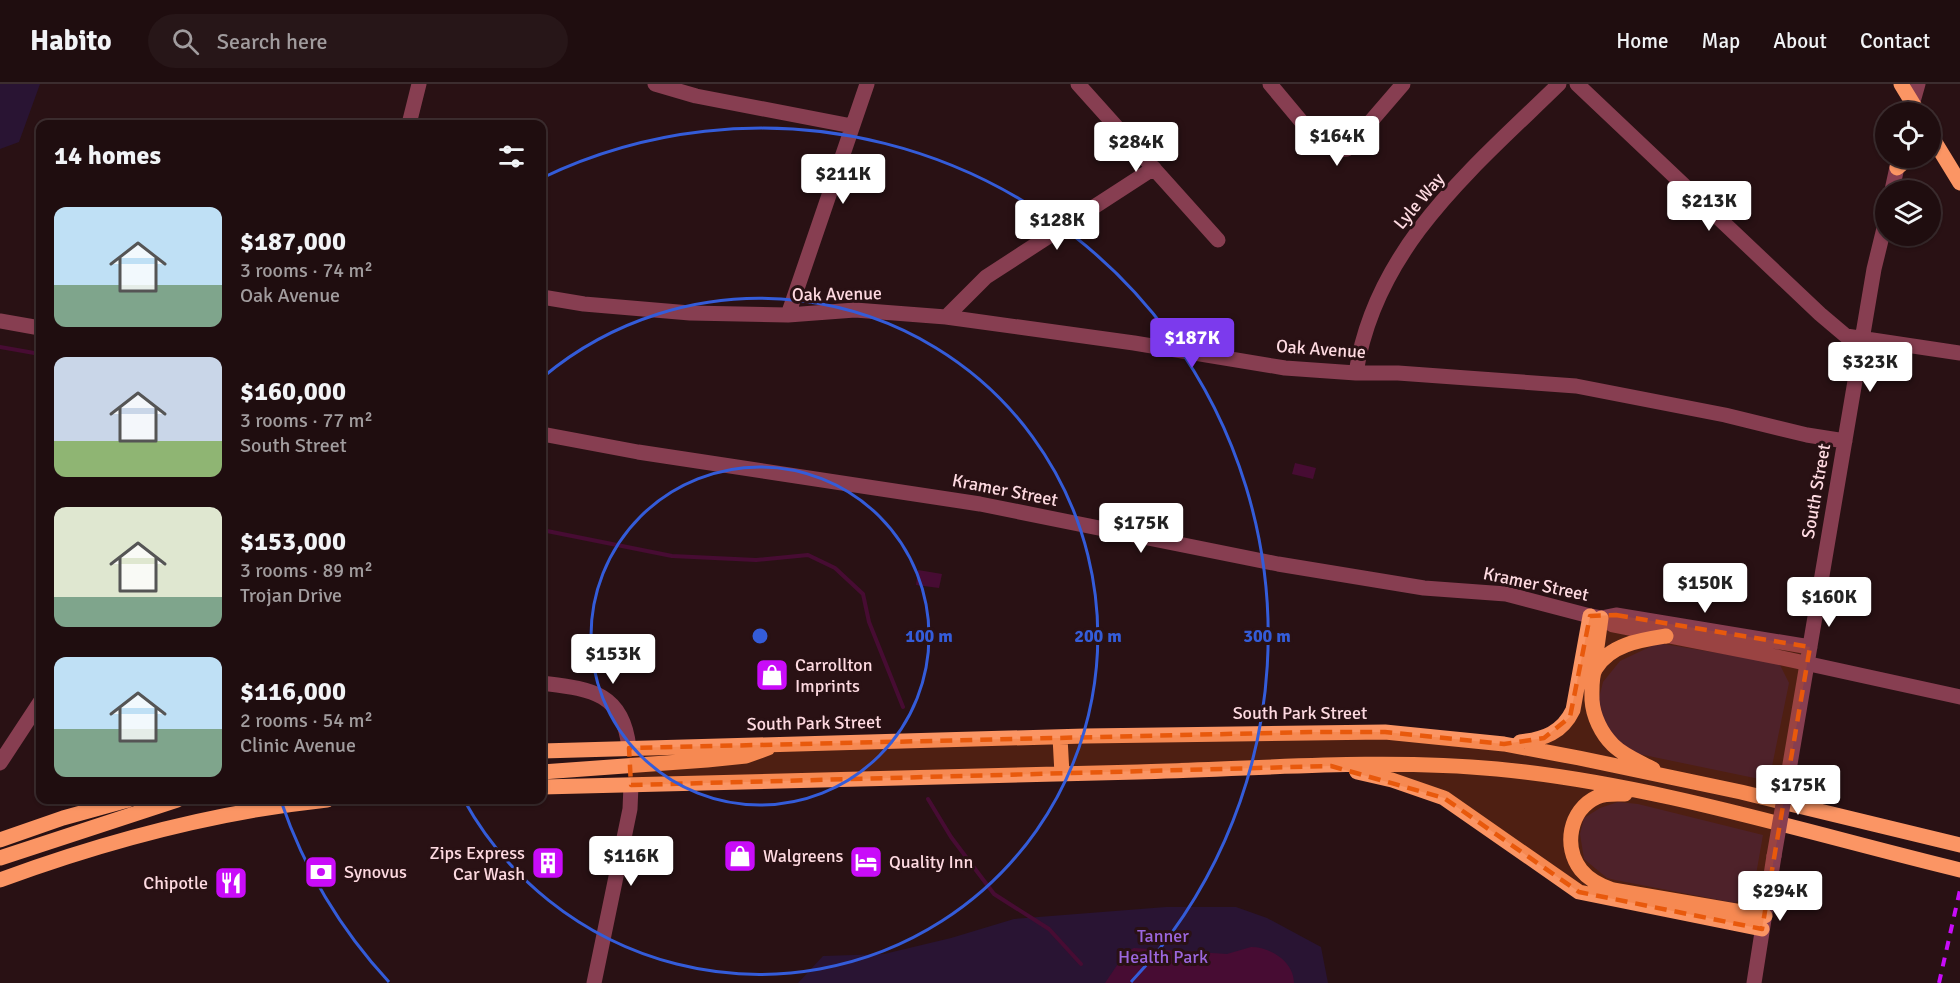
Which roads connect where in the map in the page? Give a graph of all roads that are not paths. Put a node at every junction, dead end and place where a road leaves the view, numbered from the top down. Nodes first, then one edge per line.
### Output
1 (419, 84) edge
2 (655, 84) edge
3 (867, 84) edge
4 (1078, 84) edge
5 (1270, 84) edge
6 (1403, 84) edge
7 (1559, 84) edge
8 (1577, 84) edge
9 (1901, 84) edge
10 (1917, 84) edge
11 (1910, 102) edge
12 (1914, 102) edge
13 (411, 120) edge
14 (852, 126) junction
15 (1941, 158) edge
16 (1154, 168) junction
17 (1960, 183) edge
18 (1218, 240) dead end
19 (1880, 246) edge
20 (546, 298) edge
21 (788, 315) junction
22 (946, 316) junction
23 (0, 321) edge
24 (36, 327) edge
25 (1863, 338) junction
26 (1960, 353) edge
27 (1356, 373) junction
28 (546, 435) edge
29 (1845, 441) junction
30 (1596, 617) junction
31 (1666, 636) junction
32 (1810, 647) junction
33 (1807, 664) junction
34 (1594, 669) junction
35 (546, 684) edge
36 (1960, 697) edge
37 (36, 708) edge
38 (1060, 737) junction
39 (782, 743) junction
40 (1504, 744) junction
41 (628, 748) junction
42 (546, 751) edge
43 (0, 763) edge
44 (630, 765) junction
45 (1331, 766) junction
46 (546, 772) edge
47 (1062, 774) junction
48 (1672, 778) junction
49 (631, 785) junction
50 (546, 787) edge
51 (1655, 794) junction
52 (114, 804) edge
53 (164, 804) edge
54 (302, 804) edge
55 (0, 840) edge
56 (1960, 845) edge
57 (1, 856) edge
58 (1960, 870) edge
59 (7, 878) edge
60 (1763, 922) junction
61 (594, 983) edge
62 (1754, 983) edge

1 - 13 street
2 - 14 street
3 - 14 street
4 - 16 street
5 - 6 street
7 - 27 street, Lyle Way
8 - 25 street
9 - 11 main road
10 - 12 street
14 - 21 street
15 - 17 main road
16 - 18 street
16 - 22 street
19 - 25 street, South Street
20 - 21 street, Oak Avenue
21 - 22 street, Oak Avenue
22 - 27 street, Oak Avenue
23 - 24 street
25 - 26 street
25 - 29 street, South Street
27 - 29 street, Oak Avenue
28 - 30 street, Kramer Street
29 - 32 street, South Street
30 - 31 street, Kramer Street
30 - 32 street, Kramer Street
30 - 34 main road
30 - 40 main road
31 - 33 street, Kramer Street
31 - 34 main road
32 - 33 street, South Street
33 - 36 street, Kramer Street
33 - 60 street, South Street, bridge
34 - 48 main road
35 - 41 street
37 - 43 street
38 - 39 main road, South Park Street
38 - 40 main road, South Park Street
38 - 47 main road
39 - 41 main road, South Park Street
39 - 44 main road
40 - 48 main road, South Park Street
41 - 42 main road, South Park Street
41 - 44 main road
44 - 46 main road
44 - 49 main road
45 - 47 main road
45 - 51 main road
45 - 60 main road
47 - 49 main road
48 - 56 main road, South Park Street
49 - 50 main road
49 - 61 street
51 - 58 main road
51 - 60 main road
52 - 55 main road
53 - 57 main road
54 - 59 main road
57 - 59 street
60 - 62 street, South Street

